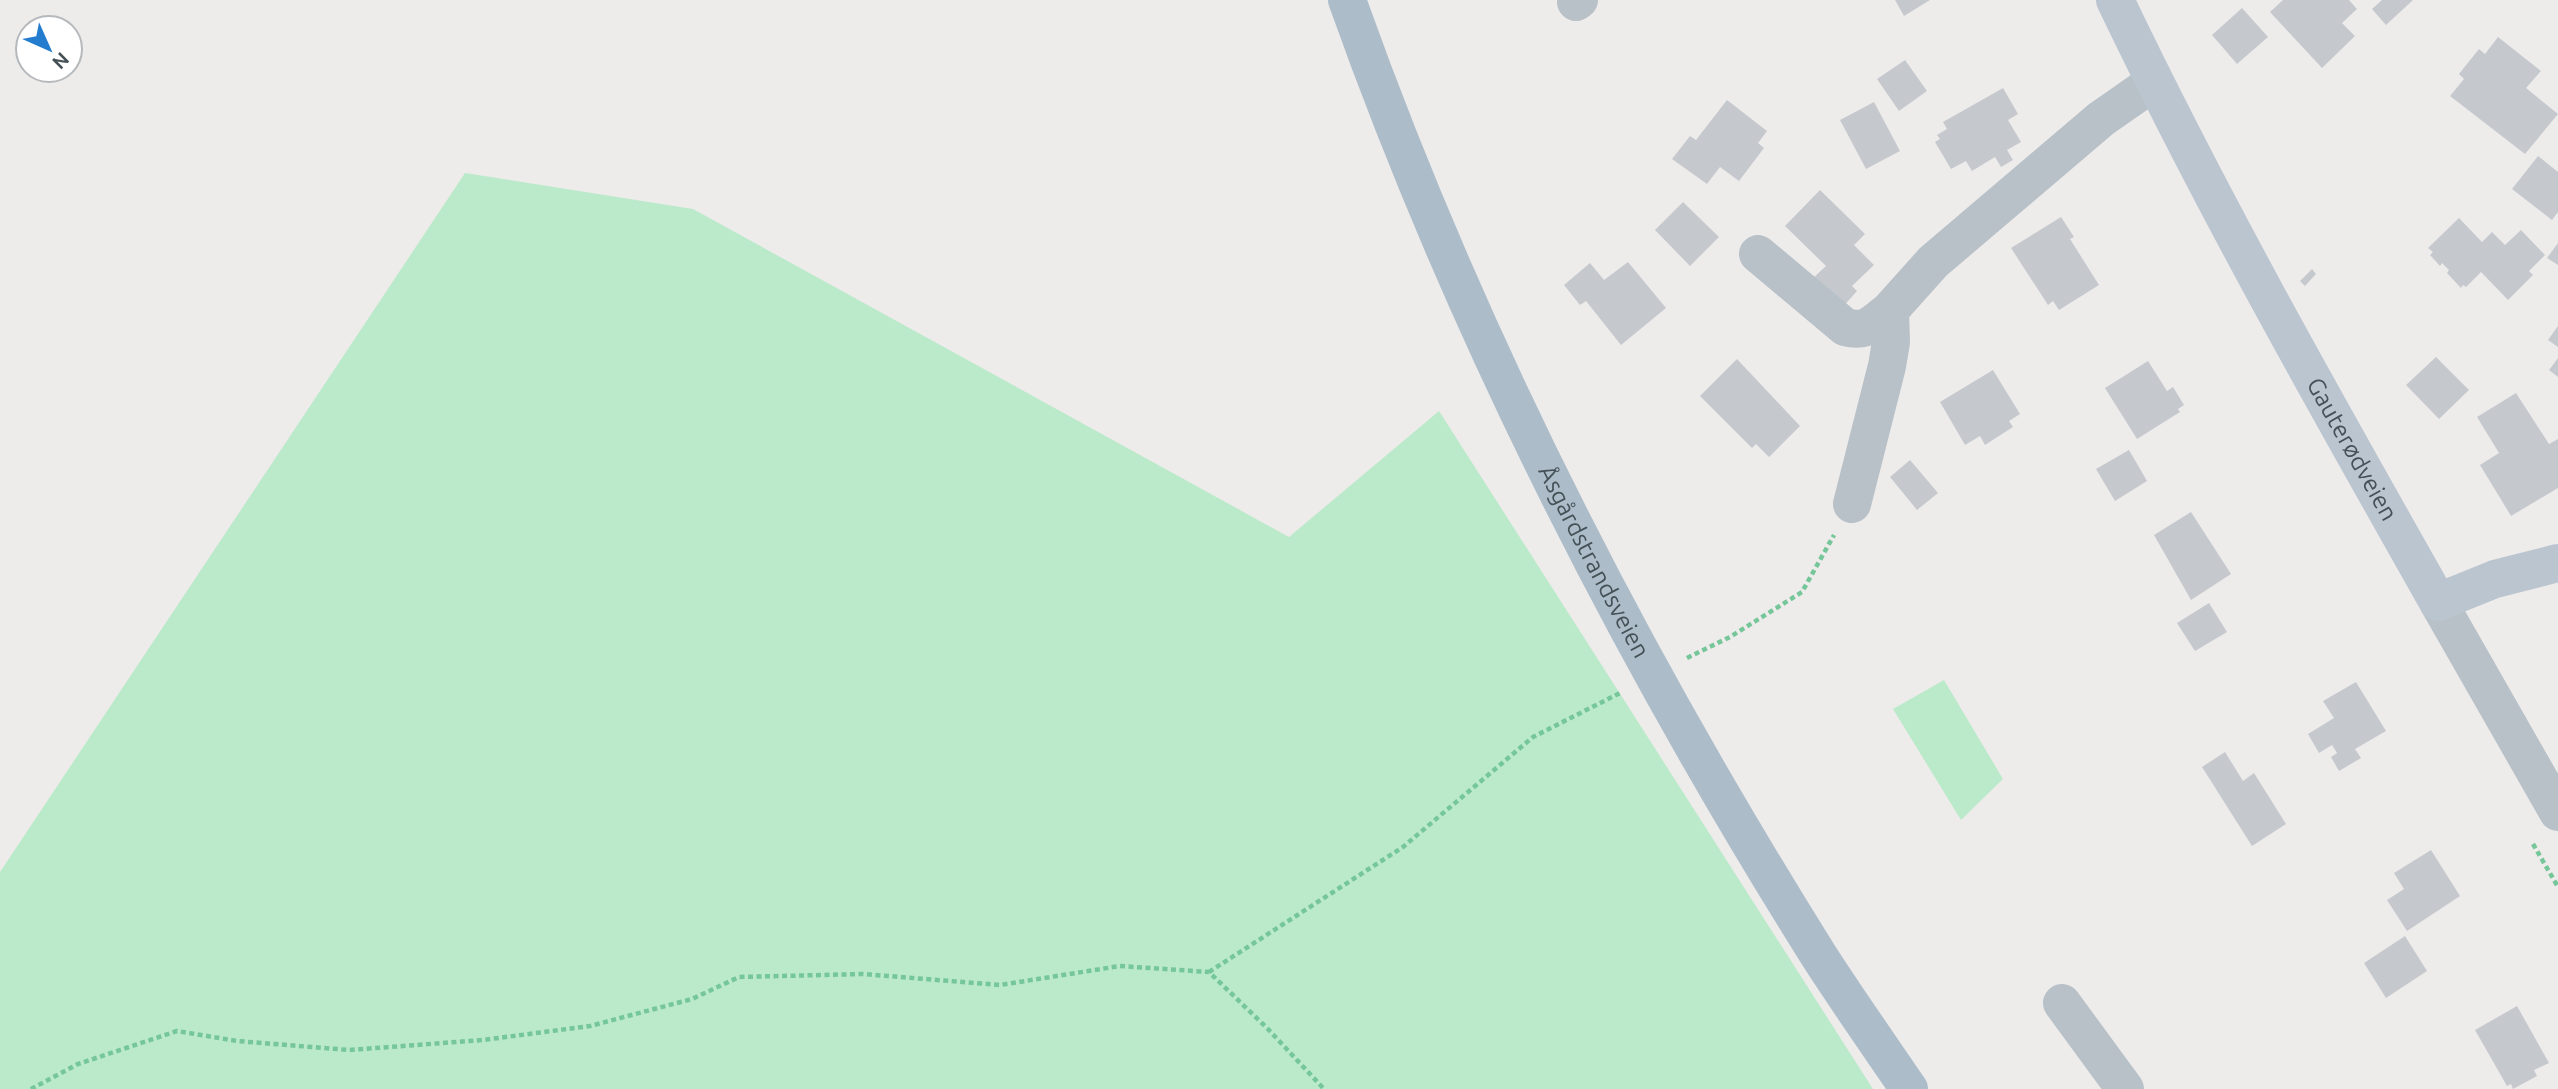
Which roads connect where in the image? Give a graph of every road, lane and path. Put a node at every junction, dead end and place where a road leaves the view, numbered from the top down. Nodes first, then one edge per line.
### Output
1 (1347, 0) edge
2 (2115, 0) edge
3 (2154, 82) junction
4 (1758, 254) dead end
5 (1890, 310) junction
6 (1852, 504) joint
7 (2558, 563) edge
8 (2438, 601) junction
9 (1654, 675) junction
10 (2558, 812) edge
11 (1209, 972) junction
12 (2062, 1003) dead end
13 (31, 1089) edge
14 (1324, 1089) edge
15 (1909, 1089) edge
16 (2125, 1089) edge

1 - 9 main road, Åsgårdstrandsveien
2 - 3 main road, Gauterødveien
3 - 5 street
3 - 8 main road, Gauterødveien
4 - 5 street
5 - 6 street
6 - 9 path
7 - 8 main road
8 - 10 street, Gauterødveien
9 - 11 path
9 - 15 main road, Åsgårdstrandsveien
11 - 13 path
11 - 14 path
12 - 16 street

